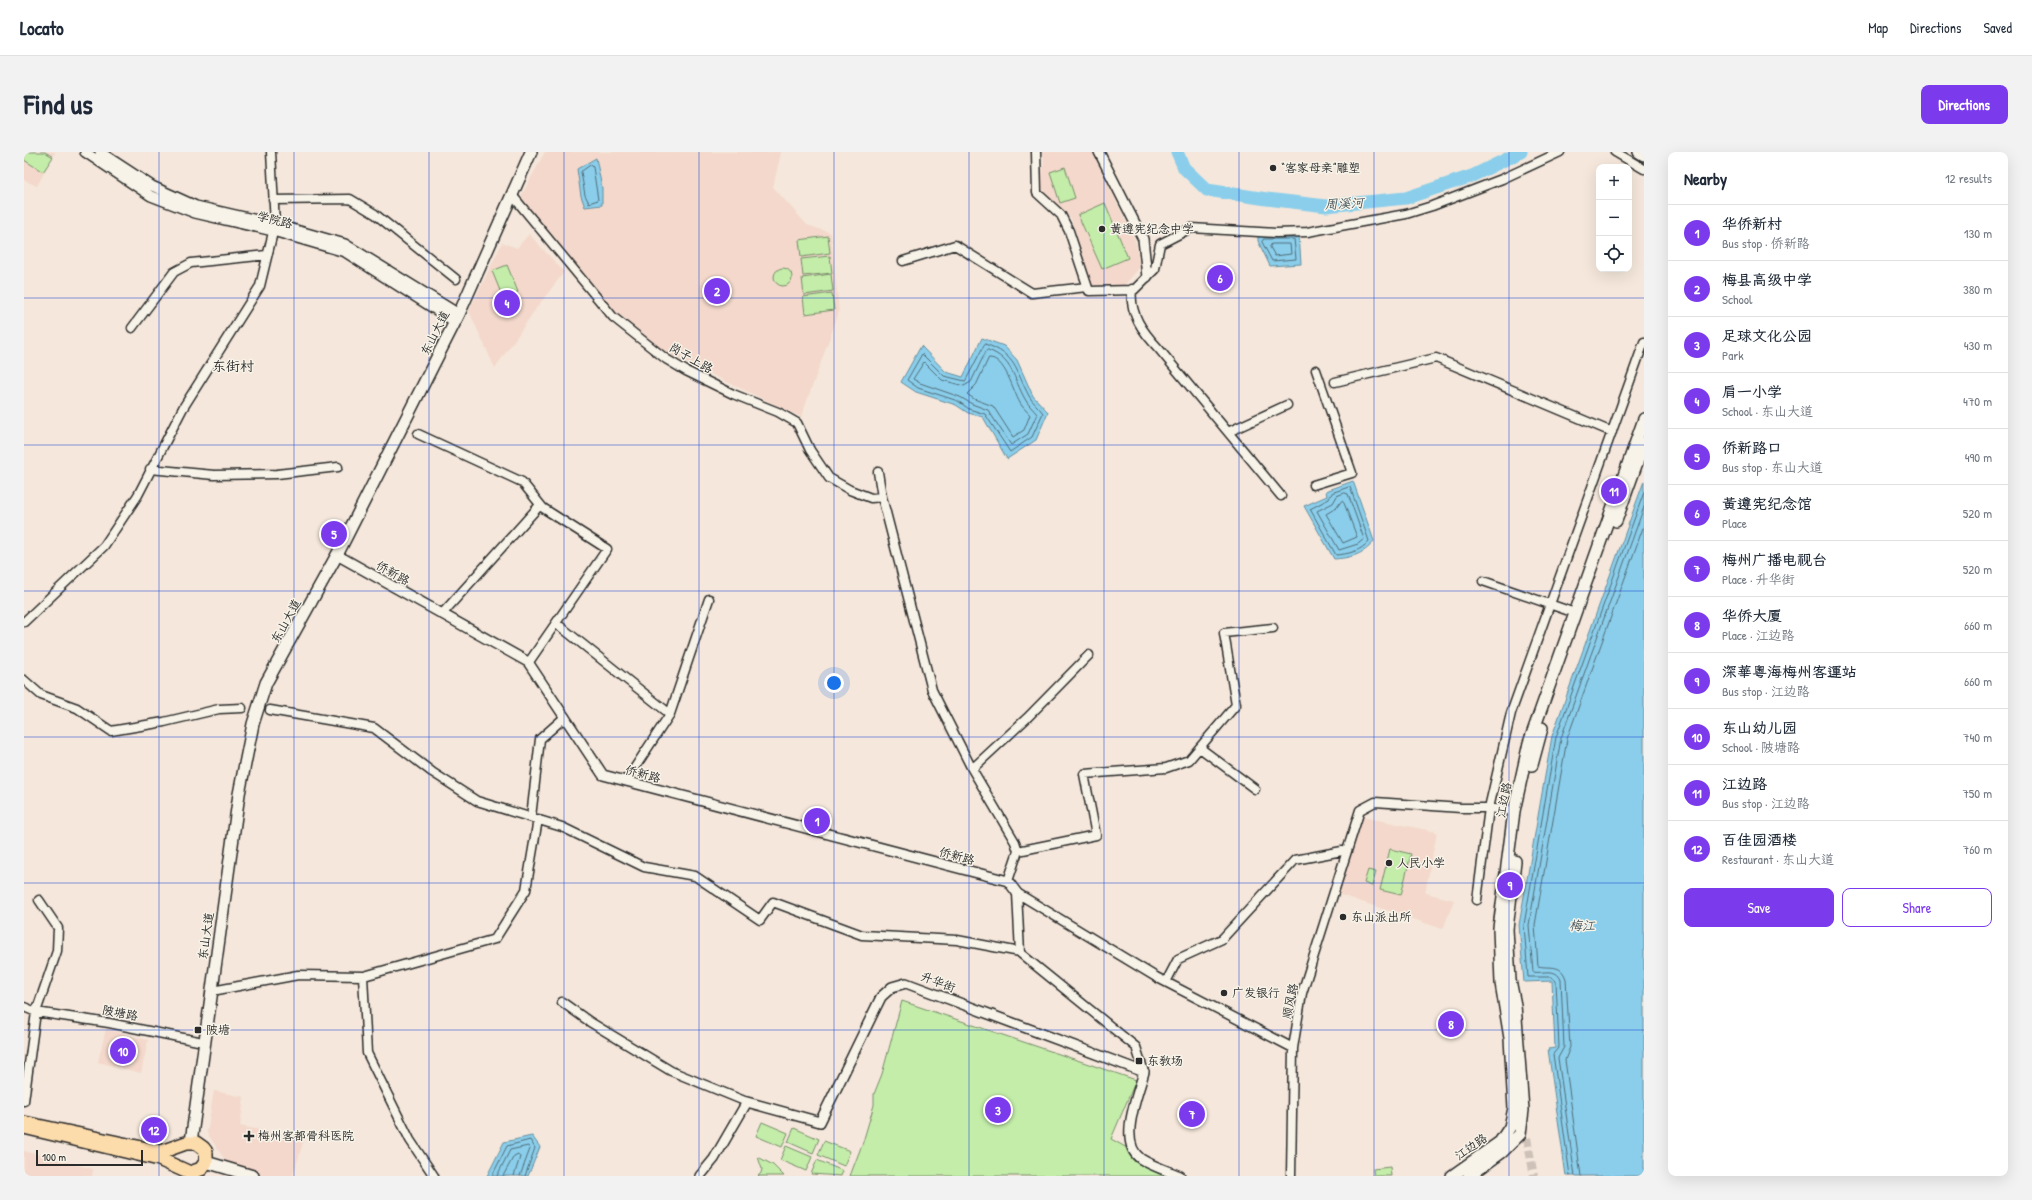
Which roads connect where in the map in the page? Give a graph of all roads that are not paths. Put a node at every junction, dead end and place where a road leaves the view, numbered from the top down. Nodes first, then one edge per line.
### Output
1 (85, 152) edge
2 (100, 152) edge
3 (271, 152) edge
4 (531, 152) edge
5 (1036, 152) edge
6 (1098, 152) edge
7 (1560, 152) edge
8 (1615, 152) edge
9 (1640, 152) edge
10 (1644, 155) edge
11 (1644, 169) edge
12 (512, 195) junction
13 (273, 200) junction
14 (274, 227) junction
15 (267, 255) junction
16 (902, 261) dead end
17 (1147, 277) junction
18 (456, 279) dead end
19 (1087, 287) junction
20 (1132, 289) dead end
21 (457, 318) junction
22 (132, 328) dead end
23 (1644, 342) edge
24 (1316, 370) dead end
25 (1335, 382) dead end
26 (1287, 406) dead end
27 (1644, 419) edge
28 (1228, 432) junction
29 (1612, 432) junction
30 (418, 434) dead end
31 (1644, 443) edge
32 (338, 466) dead end
33 (150, 469) junction
34 (878, 472) dead end
35 (1313, 485) dead end
36 (1281, 496) dead end
37 (882, 497) junction
38 (540, 505) junction
39 (337, 555) junction
40 (1483, 581) dead end
41 (709, 599) dead end
42 (1575, 613) junction
43 (442, 614) junction
44 (24, 622) edge
45 (556, 623) junction
46 (1273, 628) dead end
47 (1089, 655) dead end
48 (529, 662) junction
49 (24, 680) edge
50 (242, 708) dead end
51 (270, 710) dead end
52 (670, 714) junction
53 (565, 717) junction
54 (1200, 748) junction
55 (972, 769) junction
56 (626, 781) junction
57 (1255, 789) dead end
58 (1489, 808) junction
59 (1514, 811) junction
60 (535, 818) junction
61 (1018, 851) junction
62 (1342, 851) dead end
63 (1008, 881) junction
64 (1017, 893) junction
65 (39, 900) dead end
66 (1477, 900) dead end
67 (1020, 952) junction
68 (363, 976) junction
69 (1166, 982) junction
70 (212, 991) junction
71 (562, 1002) dead end
72 (24, 1007) edge
73 (36, 1012) junction
74 (198, 1041) dead end
75 (1293, 1048) junction
76 (1144, 1072) junction
77 (24, 1101) edge
78 (747, 1102) junction
79 (24, 1123) edge
80 (1510, 1126) junction
81 (24, 1127) edge
82 (1523, 1136) junction
83 (186, 1143) junction
84 (205, 1164) junction
85 (186, 1173) edge
86 (236, 1176) edge
87 (253, 1176) edge
88 (434, 1176) edge
89 (700, 1176) edge
90 (1180, 1176) edge
91 (1291, 1176) edge
92 (1452, 1176) edge
93 (1469, 1176) edge

1 - 14 street, 学院路
2 - 14 street, 学院路
3 - 13 street
4 - 12 main road, 东山大道
5 - 19 street
6 - 17 street
7 - 17 street
8 - 11 street
9 - 10 main road
12 - 21 main road, 东山大道
12 - 37 street, 岗子上路
13 - 14 street
13 - 18 street
14 - 15 street
14 - 21 street, 学院路
15 - 22 street
15 - 33 street
16 - 19 street
17 - 19 street
20 - 28 street
21 - 39 main road, 东山大道
23 - 29 street
24 - 35 street
25 - 29 street
26 - 28 street
27 - 42 main road, 江边路
28 - 36 street
29 - 58 street
30 - 38 street
31 - 82 main road, 江边路
32 - 33 street
33 - 44 street
34 - 37 street
37 - 55 street
38 - 43 street
38 - 45 street
39 - 43 street, 侨新路
39 - 70 main road, 东山大道
40 - 42 street
41 - 52 street
42 - 59 main road, 江边路
43 - 48 street, 侨新路
45 - 48 street
45 - 52 street
46 - 54 street
47 - 55 street
48 - 53 street, 侨新路
49 - 50 street
51 - 60 street
52 - 56 street
53 - 56 street, 侨新路
53 - 60 street
54 - 57 street
54 - 61 street
55 - 61 street
56 - 63 street, 侨新路
58 - 59 street, 顺风路
58 - 66 street
58 - 75 street, 顺风路
59 - 80 main road, 江边路
60 - 67 street
60 - 68 street
61 - 63 street
62 - 69 street
63 - 64 street
64 - 67 street
64 - 69 street
65 - 73 street
67 - 76 street
68 - 70 street
68 - 88 street
69 - 75 street
70 - 83 main road, 东山大道
71 - 78 street
72 - 73 street, 陂塘路
73 - 74 street, 陂塘路
73 - 77 street
75 - 91 street, 顺风路
76 - 78 street, 升华街
76 - 90 street
78 - 89 street
79 - 83 highway
80 - 82 street
80 - 92 main road, 江边路
81 - 85 highway
82 - 93 main road, 江边路
83 - 84 highway
83 - 85 highway
84 - 85 highway
84 - 86 main road
84 - 87 main road

